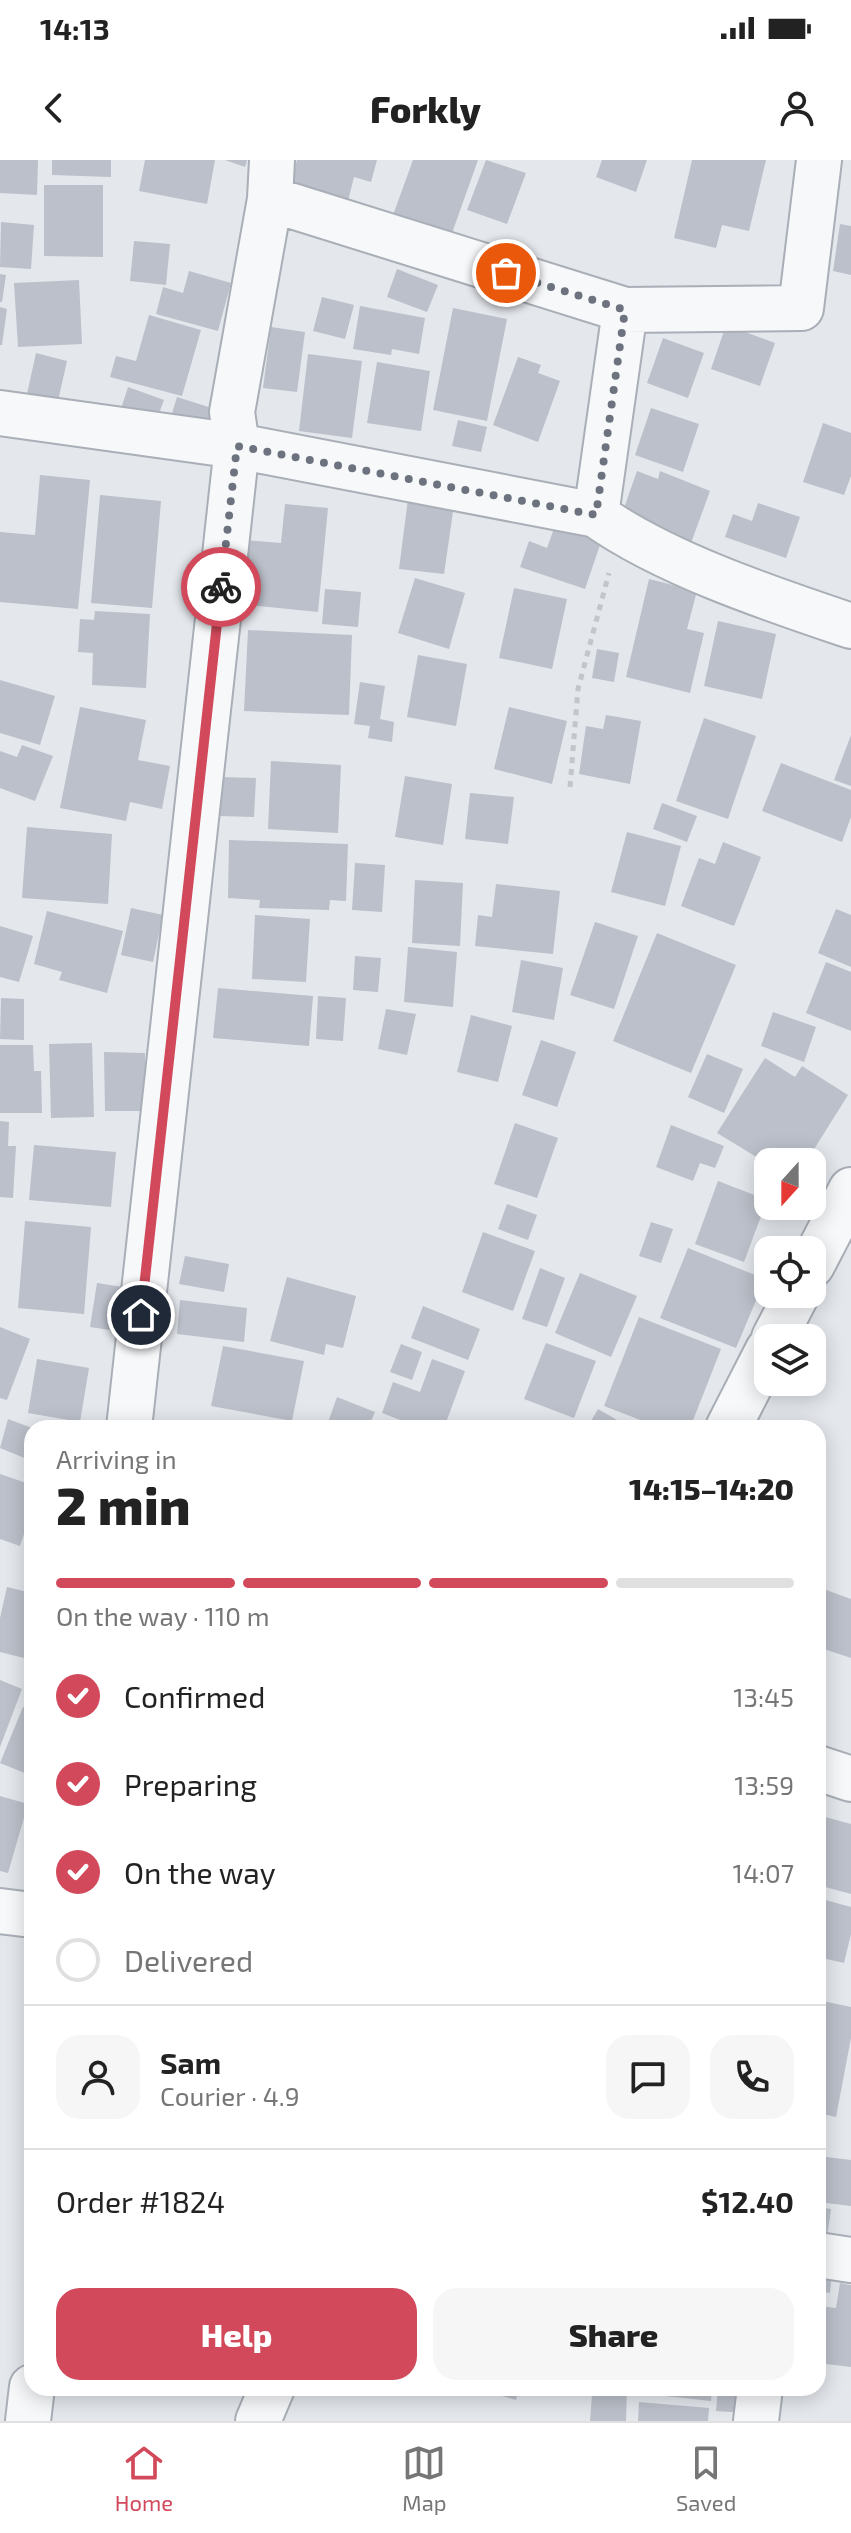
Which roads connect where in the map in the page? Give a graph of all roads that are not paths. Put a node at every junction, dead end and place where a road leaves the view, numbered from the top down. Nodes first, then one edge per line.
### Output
1 (819, 160) edge
2 (271, 180) edge
3 (625, 310) junction
4 (0, 413) edge
5 (237, 446) junction
6 (608, 523) junction
7 (851, 626) edge
8 (851, 1190) edge
9 (826, 1238) edge
10 (754, 1377) edge
11 (130, 1420) edge
12 (732, 1420) edge
13 (826, 1771) edge
14 (851, 1779) edge
15 (0, 1911) edge
16 (24, 1914) edge
17 (826, 2256) edge
18 (851, 2260) edge
19 (31, 2396) edge
20 (269, 2396) edge
21 (759, 2396) edge
22 (28, 2421) edge
23 (258, 2421) edge
24 (756, 2421) edge

1 - 3 street
2 - 3 street
2 - 5 street
3 - 6 street
4 - 5 street
5 - 6 street
5 - 11 street
6 - 7 street
8 - 9 street
10 - 12 street
13 - 14 street
15 - 16 street
17 - 18 street
19 - 22 street
20 - 23 street
21 - 24 street

